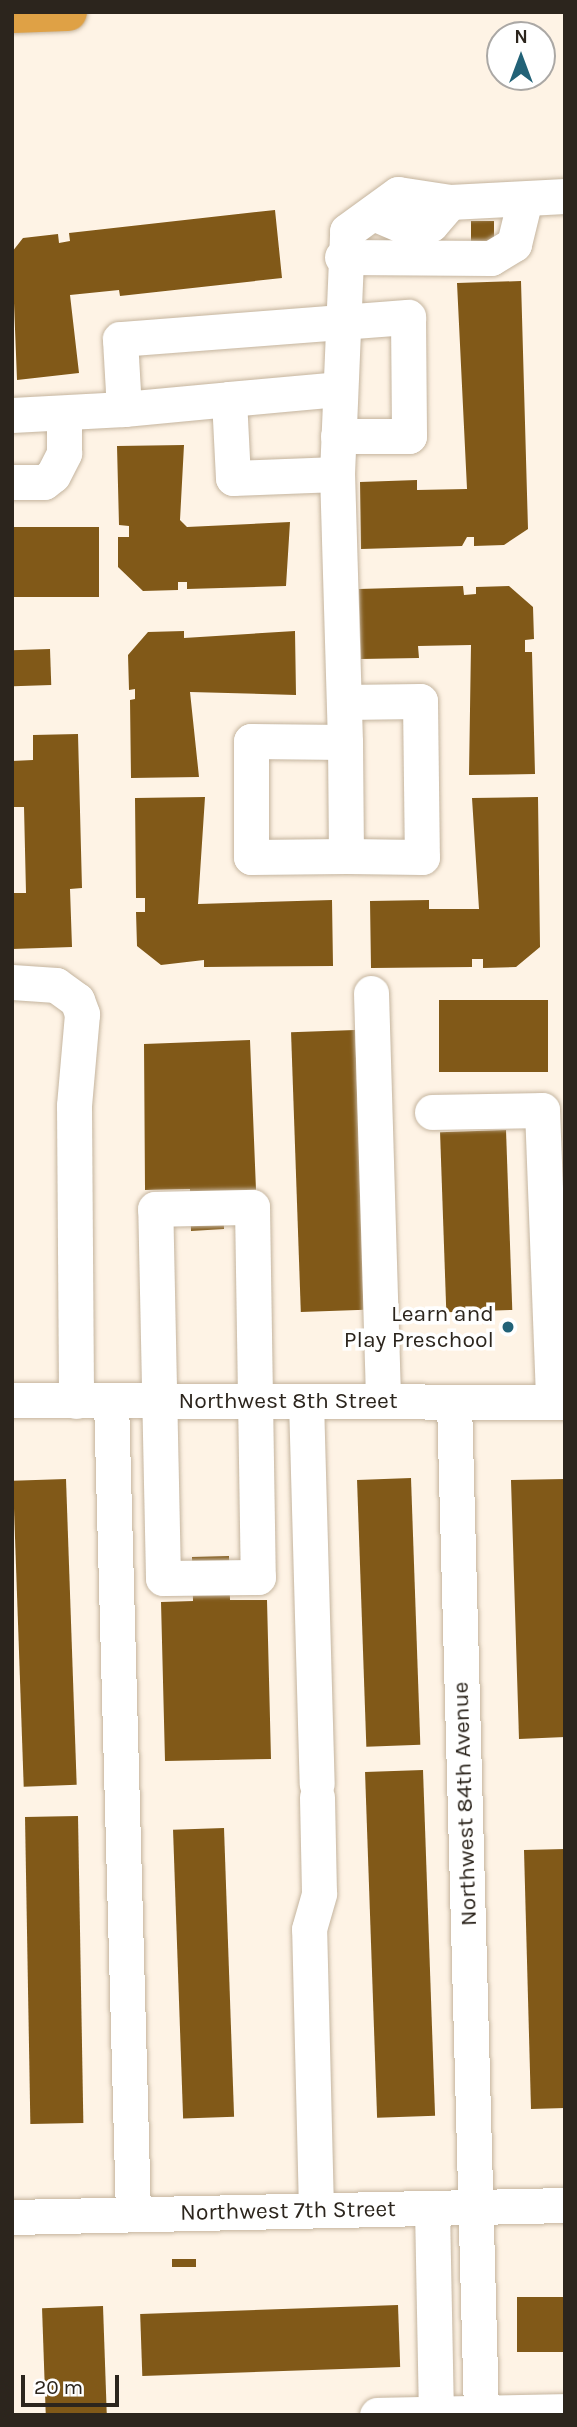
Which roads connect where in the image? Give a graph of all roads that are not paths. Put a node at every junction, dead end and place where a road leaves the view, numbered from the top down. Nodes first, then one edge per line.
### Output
1 (68, 12) edge
2 (12, 14) edge
3 (565, 196) edge
4 (525, 199) junction
5 (450, 202) junction
6 (446, 256) junction
7 (342, 257) junction
8 (341, 319) junction
9 (338, 388) junction
10 (229, 399) junction
11 (124, 408) junction
12 (64, 414) junction
13 (12, 415) edge
14 (338, 436) junction
15 (337, 474) junction
16 (12, 482) edge
17 (344, 702) junction
18 (345, 742) junction
19 (346, 856) junction
20 (12, 982) edge
21 (371, 993) dead end
22 (432, 1112) dead end
23 (12, 1400) edge
24 (160, 1400) junction
25 (76, 1401) junction
26 (111, 1401) junction
27 (254, 1401) junction
28 (306, 1401) junction
29 (383, 1401) junction
30 (454, 1402) junction
31 (559, 1402) edge
32 (565, 2205) edge
33 (477, 2207) junction
34 (432, 2208) junction
35 (316, 2210) junction
36 (133, 2214) junction
37 (12, 2217) edge
38 (565, 2411) edge
39 (481, 2413) junction
40 (436, 2414) edge
41 (377, 2415) edge

1 - 2 highway
3 - 4 street
4 - 5 street
4 - 6 street
5 - 6 street
5 - 7 street
6 - 7 street
7 - 8 street
8 - 9 street
8 - 11 street
8 - 14 street
9 - 10 street
9 - 14 street
10 - 11 street
10 - 15 street
11 - 12 street
12 - 13 street
12 - 16 street
14 - 15 street
15 - 17 street
17 - 18 street
17 - 19 street
18 - 19 street
18 - 19 street
20 - 25 street
21 - 29 street
22 - 31 street
23 - 25 street, Northwest 8th Street
24 - 26 street, Northwest 8th Street
24 - 27 street, Northwest 8th Street
24 - 27 street
24 - 27 street
25 - 26 street, Northwest 8th Street
26 - 36 street
27 - 28 street, Northwest 8th Street
28 - 29 street, Northwest 8th Street
28 - 35 street
29 - 30 street, Northwest 8th Street
30 - 31 street, Northwest 8th Street
30 - 33 street, Northwest 84th Avenue
32 - 33 street, Northwest 7th Street
33 - 34 street, Northwest 7th Street
33 - 39 street, Northwest 84th Avenue
34 - 35 street, Northwest 7th Street
34 - 40 street
35 - 36 street, Northwest 7th Street
36 - 37 street, Northwest 7th Street
38 - 39 street
39 - 40 street
40 - 41 street

